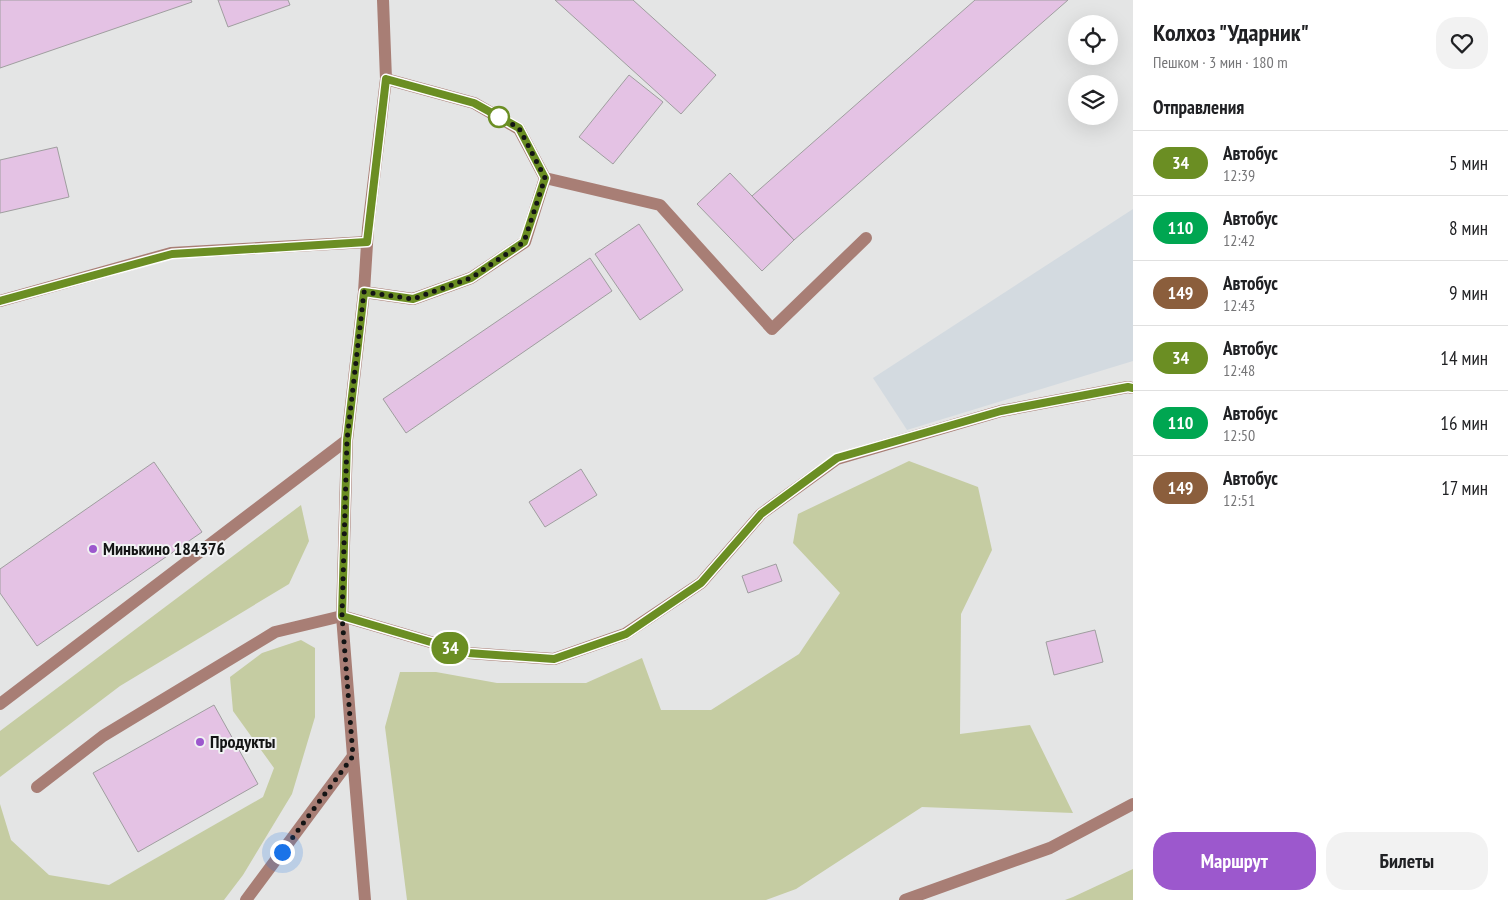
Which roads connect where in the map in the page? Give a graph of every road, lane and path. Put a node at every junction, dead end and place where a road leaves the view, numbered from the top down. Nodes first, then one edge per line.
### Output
1 (383, 0) edge
2 (386, 79) junction
3 (545, 178) junction
4 (866, 238) dead end
5 (367, 242) junction
6 (364, 292) junction
7 (0, 301) edge
8 (1133, 388) edge
9 (347, 440) junction
10 (342, 616) junction
11 (0, 704) edge
12 (353, 756) junction
13 (37, 787) dead end
14 (1133, 804) edge
15 (246, 900) edge
16 (365, 900) edge
17 (906, 900) edge

1 - 2 street
2 - 3 street
2 - 5 street
3 - 4 street
3 - 6 street
5 - 6 street
5 - 7 street
6 - 9 street
8 - 10 street
9 - 10 street
9 - 11 street
10 - 12 street
10 - 13 street
12 - 15 street
12 - 16 street
14 - 17 street

